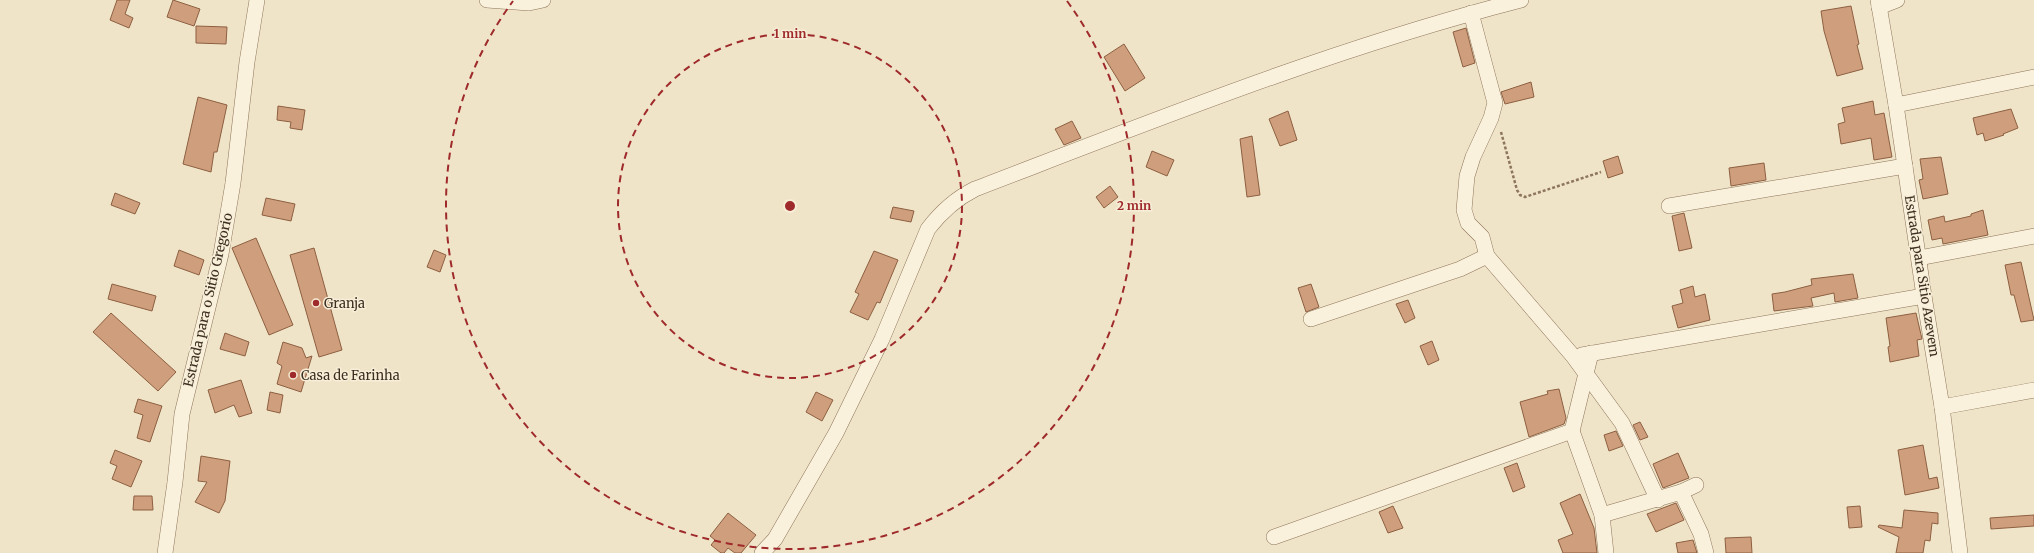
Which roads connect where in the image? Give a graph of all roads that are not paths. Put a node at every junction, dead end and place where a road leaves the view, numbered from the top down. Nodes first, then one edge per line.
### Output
1 (257, 0) edge
2 (487, 0) edge
3 (543, 0) edge
4 (1521, 0) edge
5 (1896, 0) edge
6 (1879, 3) edge
7 (1471, 13) junction
8 (2034, 77) edge
9 (1896, 105) junction
10 (1905, 166) junction
11 (1668, 206) dead end
12 (2034, 236) edge
13 (1487, 256) junction
14 (1918, 258) junction
15 (1924, 296) junction
16 (1311, 319) dead end
17 (1591, 353) junction
18 (1573, 356) junction
19 (1587, 374) junction
20 (2034, 390) edge
21 (1942, 407) junction
22 (1572, 431) junction
23 (1696, 485) dead end
24 (1681, 492) junction
25 (1658, 500) junction
26 (1602, 515) junction
27 (1274, 537) dead end
28 (165, 553) edge
29 (762, 553) edge
30 (1606, 553) edge
31 (1706, 553) edge
32 (1960, 553) edge

1 - 28 street, Estrada para o Sitio Gregorio
2 - 3 street
4 - 7 street
5 - 6 street
6 - 9 street, Estrada para Sitio Azevem
7 - 13 street
7 - 29 street
8 - 9 street
9 - 10 street, Estrada para Sitio Azevem
10 - 11 street
10 - 14 street, Estrada para Sitio Azevem
12 - 14 street
13 - 16 street
13 - 18 street
14 - 15 street, Estrada para Sitio Azevem
15 - 17 street
15 - 21 street, Estrada para Sitio Azevem
17 - 18 street
17 - 19 street
18 - 19 street
19 - 22 street
19 - 25 street
20 - 21 street
21 - 32 street, Estrada para Sitio Azevem
22 - 26 street
22 - 27 street
23 - 24 street
24 - 25 street
24 - 31 street
25 - 26 street
26 - 30 street

